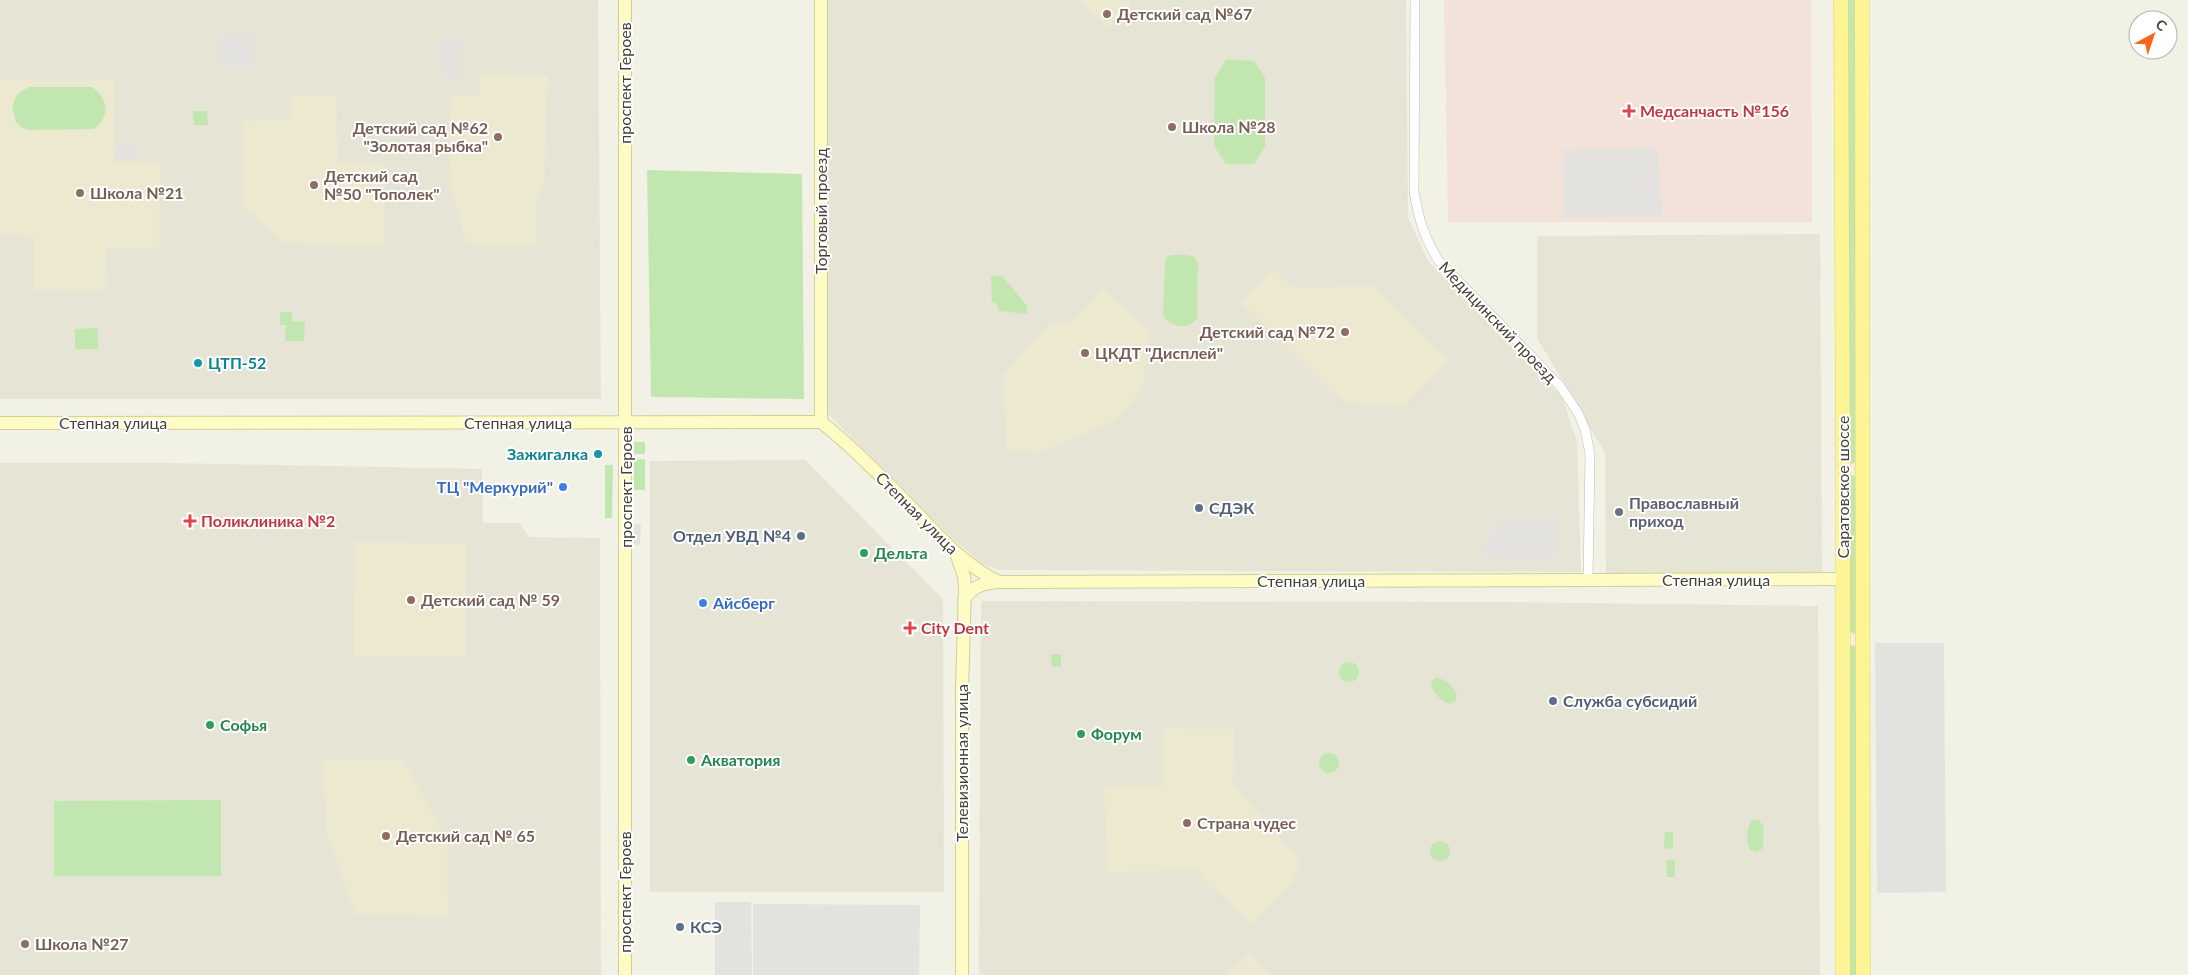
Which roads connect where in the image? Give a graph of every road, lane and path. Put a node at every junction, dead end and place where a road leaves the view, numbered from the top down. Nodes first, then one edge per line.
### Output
1 (625, 0) edge
2 (821, 0) edge
3 (1415, 0) edge
4 (1841, 0) edge
5 (1862, 0) edge
6 (821, 422) junction
7 (0, 423) edge
8 (626, 423) junction
9 (1862, 468) junction
10 (1843, 469) junction
11 (956, 553) junction
12 (1843, 579) junction
13 (1588, 581) junction
14 (1000, 582) junction
15 (963, 601) junction
16 (1843, 638) junction
17 (1864, 638) junction
18 (625, 975) edge
19 (962, 975) edge
20 (1843, 975) edge
21 (1863, 975) edge

1 - 8 street, проспект Героев
2 - 6 street, Торговый проезд
3 - 13 street, Медицинский проезд
4 - 10 main road, Саратовское шоссе
5 - 9 main road, Саратовское шоссе
6 - 8 street, Степная улица
6 - 11 street, Степная улица
7 - 8 street, Степная улица
8 - 18 street, проспект Героев
9 - 10 main road
9 - 17 main road, Саратовское шоссе
10 - 12 main road, Саратовское шоссе
11 - 14 street, Степная улица
11 - 15 street, Телевизионная улица
12 - 13 street, Степная улица
12 - 16 main road, Саратовское шоссе
13 - 14 street, Степная улица
14 - 15 street
15 - 19 street, Телевизионная улица
16 - 17 main road
16 - 20 main road, Саратовское шоссе
17 - 21 main road, Саратовское шоссе

